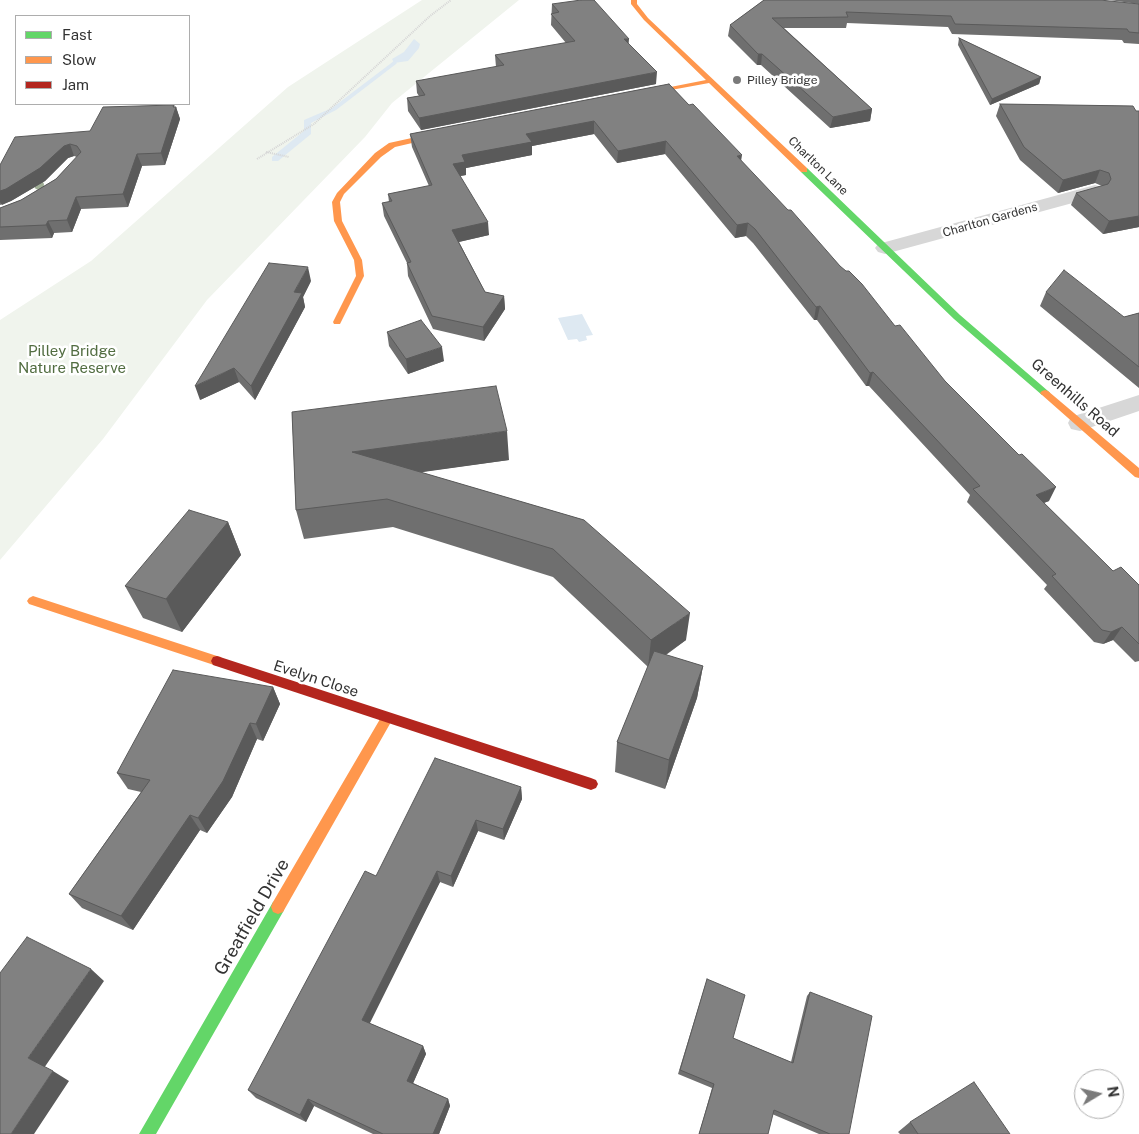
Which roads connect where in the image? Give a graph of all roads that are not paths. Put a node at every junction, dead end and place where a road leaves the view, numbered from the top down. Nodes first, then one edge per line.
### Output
1 (634, 0) edge
2 (710, 81) junction
3 (623, 98) edge
4 (460, 130) edge
5 (1095, 191) edge
6 (885, 248) junction
7 (337, 322) dead end
8 (990, 346) joint
9 (1139, 403) edge
10 (1080, 423) junction
11 (1139, 474) edge
12 (33, 601) dead end
13 (388, 718) junction
14 (591, 784) dead end
15 (147, 1134) edge

1 - 2 street, Charlton Lane
2 - 3 street
2 - 6 street, Charlton Lane
4 - 7 street
5 - 6 street, Charlton Gardens
6 - 8 street, Charlton Lane
8 - 10 street, Greenhills Road
9 - 10 street
10 - 11 street, Greenhills Road
12 - 13 street, Evelyn Close
13 - 14 street, Evelyn Close
13 - 15 street, Greatfield Drive

